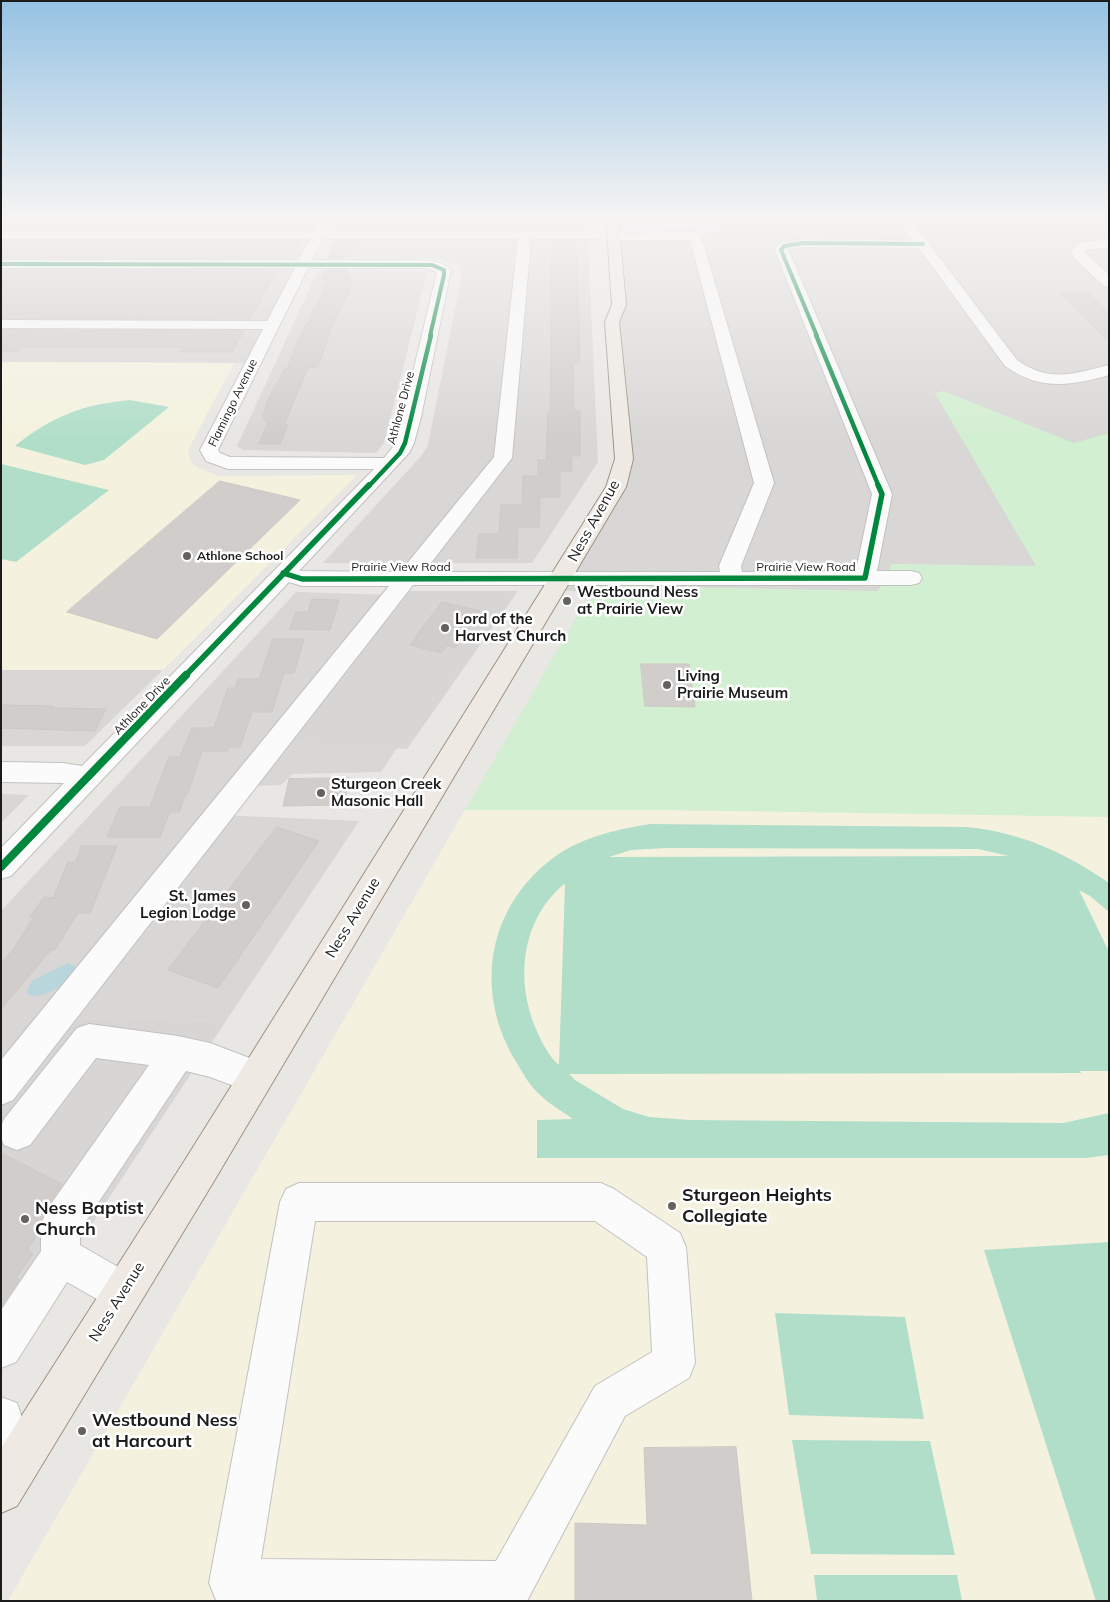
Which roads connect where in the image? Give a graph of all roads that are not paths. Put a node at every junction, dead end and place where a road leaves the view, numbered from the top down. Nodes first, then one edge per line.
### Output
1 (290, 291) edge
2 (441, 291) edge
3 (520, 291) edge
4 (618, 291) edge
5 (710, 291) edge
6 (797, 291) edge
7 (957, 291) edge
8 (1, 324) edge
9 (272, 325) junction
10 (1109, 370) edge
11 (390, 464) junction
12 (283, 573) junction
13 (408, 578) junction
14 (562, 578) junction
15 (732, 578) junction
16 (865, 578) junction
17 (911, 578) dead end
18 (1, 772) edge
19 (88, 777) junction
20 (1, 867) edge
21 (178, 1053) junction
22 (256, 1077) junction
23 (1, 1088) edge
24 (17, 1132) dead end
25 (298, 1202) joint
26 (61, 1256) junction
27 (123, 1292) junction
28 (1, 1346) edge
29 (1, 1419) edge
30 (8, 1479) edge

1 - 9 street, Flamingo Avenue
2 - 11 street, Athlone Drive
3 - 13 street
4 - 14 main road, Ness Avenue
5 - 15 street
6 - 16 street, Prairie View Road
7 - 10 street
8 - 9 street
9 - 11 street, Flamingo Avenue
11 - 12 street, Athlone Drive
12 - 13 street, Prairie View Road
12 - 19 street, Athlone Drive
13 - 14 street, Prairie View Road
13 - 23 street
14 - 15 street, Prairie View Road
14 - 22 main road, Ness Avenue
15 - 16 street, Prairie View Road
16 - 17 street
18 - 19 street
19 - 20 street, Athlone Drive
21 - 22 street
21 - 24 street
21 - 26 street
22 - 27 main road, Ness Avenue
25 - 25 street
26 - 27 street
26 - 28 street
27 - 30 main road, Ness Avenue
29 - 30 street

